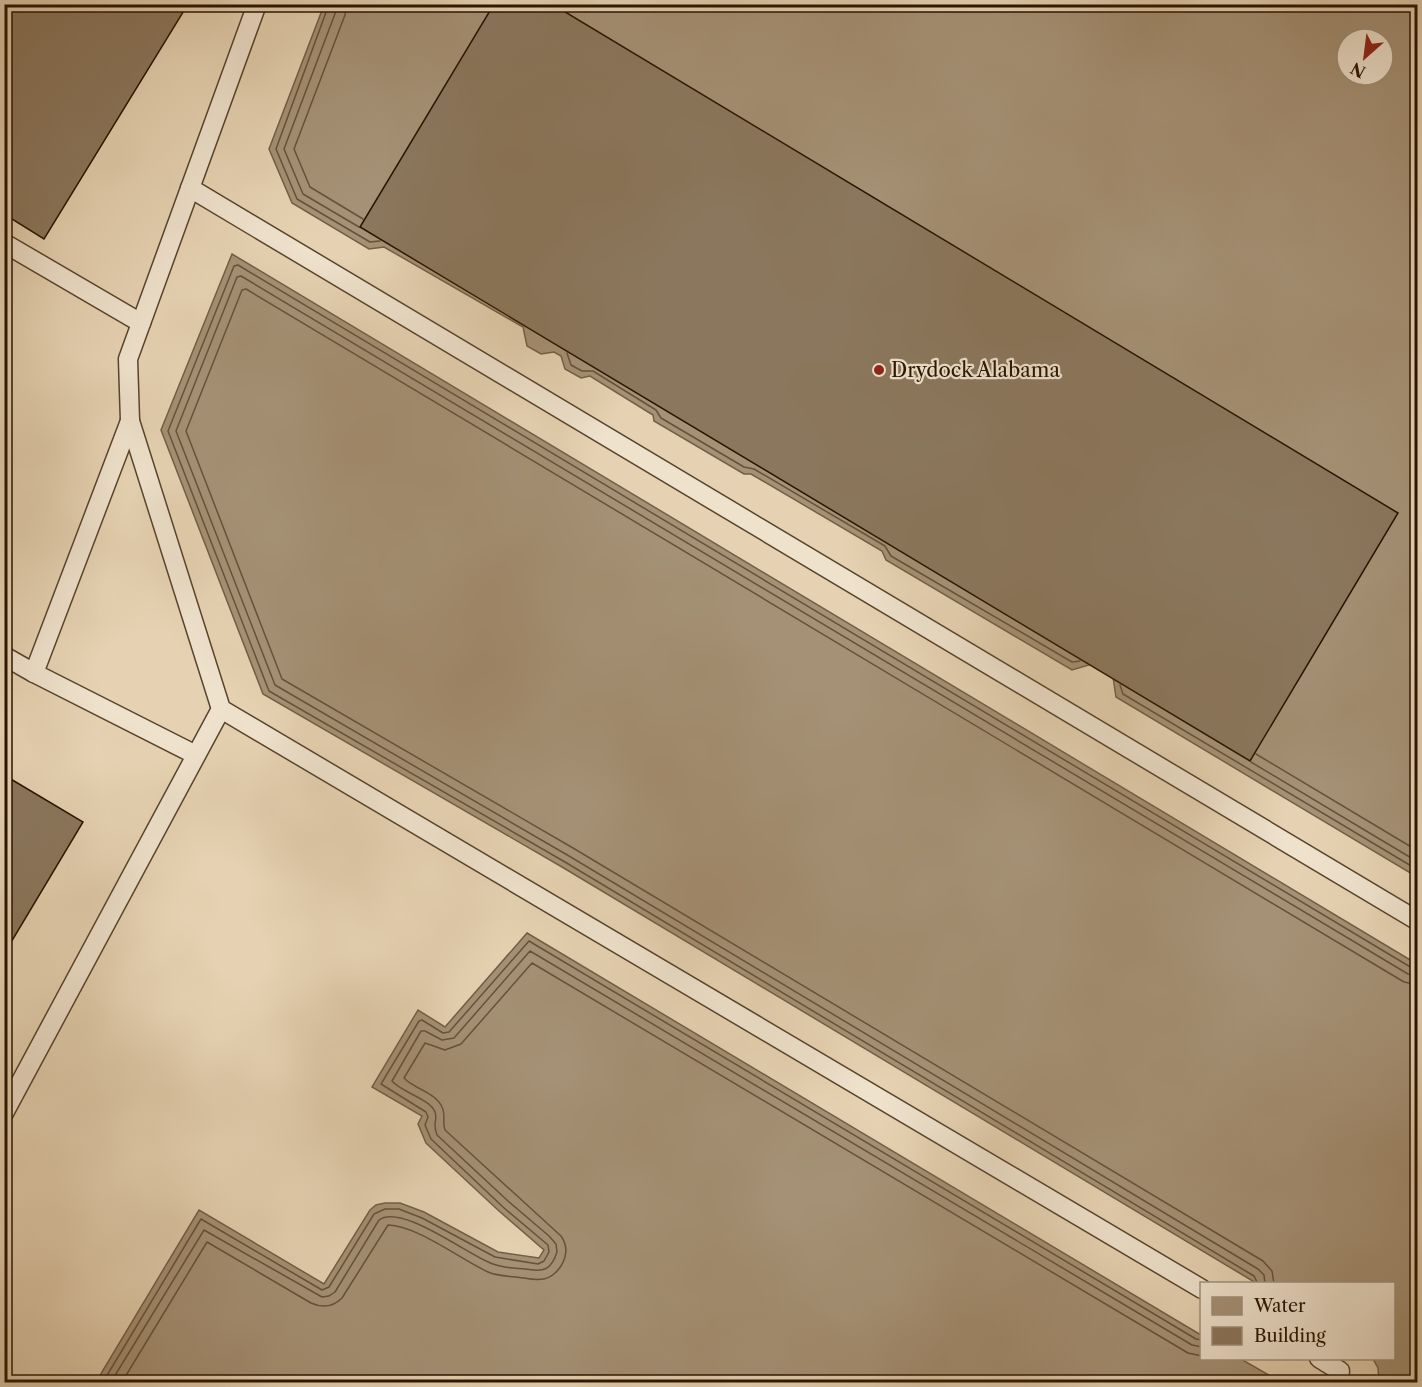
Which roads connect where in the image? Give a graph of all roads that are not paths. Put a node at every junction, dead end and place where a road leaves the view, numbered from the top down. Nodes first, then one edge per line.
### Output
1 (257, 5) edge
2 (190, 188) junction
3 (4, 243) edge
4 (141, 323) junction
5 (130, 421) junction
6 (4, 656) edge
7 (34, 674) junction
8 (221, 709) junction
9 (196, 755) junction
10 (1418, 921) edge
11 (4, 1113) edge
12 (1200, 1288) edge
13 (1321, 1360) edge
14 (1340, 1371) dead end

1 - 2 lane
2 - 4 lane
2 - 10 lane
3 - 4 lane
4 - 5 lane
5 - 7 lane
5 - 8 lane
6 - 7 lane
7 - 9 lane
8 - 9 lane
8 - 12 lane
9 - 11 lane
13 - 14 lane

